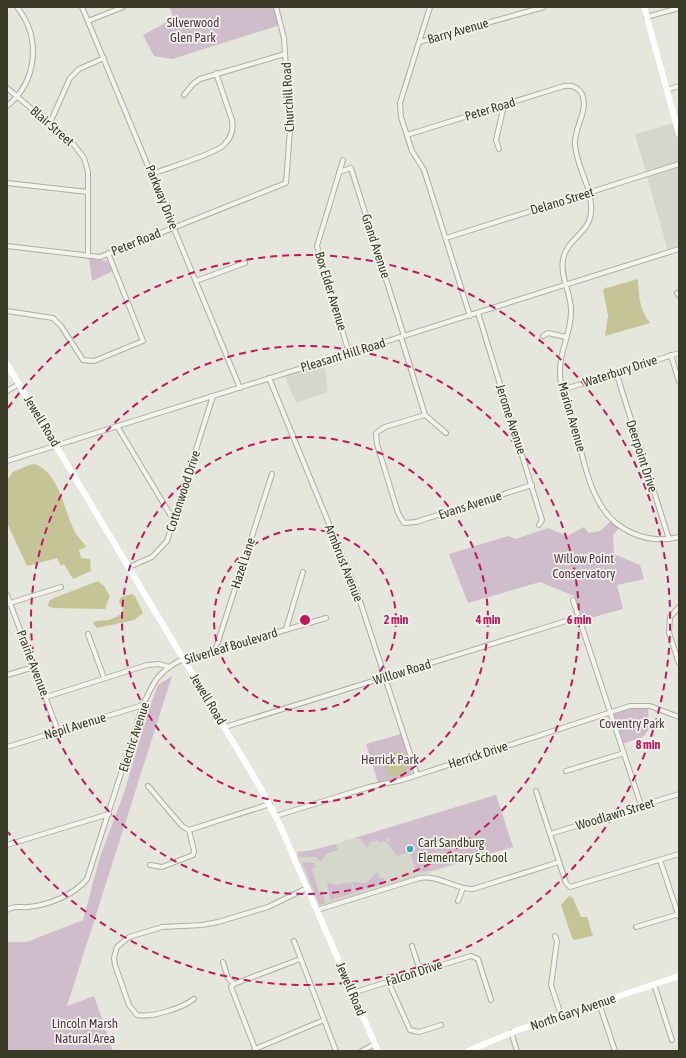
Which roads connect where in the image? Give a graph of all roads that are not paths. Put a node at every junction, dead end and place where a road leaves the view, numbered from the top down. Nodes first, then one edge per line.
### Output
1 (17, 7) edge
2 (82, 7) edge
3 (123, 7) edge
4 (276, 7) edge
5 (430, 7) edge
6 (544, 7) edge
7 (644, 7) edge
8 (679, 8) edge
9 (646, 17) junction
10 (88, 21) junction
11 (419, 42) junction
12 (285, 54) junction
13 (104, 58) junction
14 (216, 73) junction
15 (574, 86) joint
16 (679, 86) edge
17 (7, 88) edge
18 (667, 90) junction
19 (184, 95) dead end
20 (17, 96) junction
21 (504, 105) junction
22 (7, 106) edge
23 (50, 123) junction
24 (679, 134) edge
25 (407, 135) junction
26 (499, 149) dead end
27 (343, 160) dead end
28 (679, 164) edge
29 (339, 172) junction
30 (152, 174) junction
31 (7, 183) edge
32 (283, 186) joint
33 (88, 192) junction
34 (589, 193) junction
35 (174, 227) junction
36 (446, 238) junction
37 (7, 246) edge
38 (679, 249) edge
39 (108, 253) junction
40 (88, 256) junction
41 (245, 263) dead end
42 (196, 281) junction
43 (566, 285) junction
44 (7, 311) edge
45 (478, 313) junction
46 (470, 316) junction
47 (403, 336) junction
48 (543, 336) dead end
49 (566, 337) junction
50 (349, 353) junction
51 (679, 353) edge
52 (670, 355) junction
53 (7, 364) edge
54 (616, 372) junction
55 (269, 378) junction
56 (679, 382) edge
57 (19, 384) junction
58 (240, 388) junction
59 (562, 390) junction
60 (7, 391) edge
61 (213, 396) junction
62 (425, 415) junction
63 (117, 426) junction
64 (446, 433) dead end
65 (56, 446) junction
66 (7, 461) edge
67 (272, 474) dead end
68 (532, 485) junction
69 (174, 521) junction
70 (539, 525) dead end
71 (679, 537) edge
72 (669, 539) junction
73 (129, 567) junction
74 (303, 572) dead end
75 (61, 587) dead end
76 (7, 595) edge
77 (573, 600) dead end
78 (9, 604) edge
79 (679, 607) edge
80 (579, 617) junction
81 (326, 618) dead end
82 (286, 629) junction
83 (88, 634) dead end
84 (215, 651) junction
85 (184, 660) junction
86 (679, 663) edge
87 (34, 667) junction
88 (169, 667) junction
89 (7, 675) edge
90 (385, 677) junction
91 (104, 678) junction
92 (46, 697) junction
93 (143, 705) junction
94 (611, 712) junction
95 (679, 717) edge
96 (225, 727) junction
97 (58, 731) junction
98 (7, 747) edge
99 (624, 753) junction
100 (566, 771) dead end
101 (417, 775) junction
102 (148, 786) dead end
103 (536, 791) dead end
104 (679, 794) edge
105 (270, 804) junction
106 (642, 805) junction
107 (109, 814) junction
108 (276, 816) junction
109 (189, 830) junction
110 (550, 834) junction
111 (7, 845) edge
112 (679, 854) edge
113 (660, 860) junction
114 (559, 862) junction
115 (150, 865) dead end
116 (307, 888) junction
117 (463, 888) junction
118 (458, 901) dead end
119 (7, 910) edge
120 (317, 910) junction
121 (679, 915) edge
122 (636, 927) dead end
123 (555, 936) dead end
124 (294, 941) dead end
125 (412, 946) dead end
126 (300, 959) junction
127 (223, 962) dead end
128 (420, 971) junction
129 (679, 976) edge
130 (388, 981) junction
131 (234, 984) junction
132 (654, 984) junction
133 (352, 992) junction
134 (194, 999) dead end
135 (491, 1000) dead end
136 (599, 1003) junction
137 (561, 1015) junction
138 (324, 1020) junction
139 (441, 1025) dead end
140 (511, 1032) junction
141 (672, 1040) dead end
142 (375, 1049) edge
143 (255, 1050) edge
144 (336, 1051) edge
145 (362, 1051) edge
146 (468, 1051) edge
147 (517, 1051) edge
148 (615, 1051) edge

1 - 20 street
2 - 10 street, Parkway Drive
3 - 10 street
4 - 12 street, Churchill Road
5 - 11 street
6 - 11 street, Barry Avenue
7 - 9 street
8 - 9 street
9 - 18 street
10 - 13 street, Parkway Drive
11 - 25 street
12 - 14 street
12 - 32 street, Churchill Road
13 - 23 street
13 - 30 street, Parkway Drive
14 - 19 street
14 - 30 street
15 - 21 street, Peter Road
15 - 34 street, Marion Avenue
16 - 18 street
17 - 20 street, Blair Street
18 - 24 street
20 - 22 street
20 - 23 street, Blair Street
21 - 25 street, Peter Road
21 - 26 street
23 - 33 street, Blair Street
25 - 36 street
27 - 29 street, Box Elder Avenue
28 - 34 street, Delano Street
29 - 47 street, Grand Avenue
29 - 50 street, Box Elder Avenue
30 - 35 street, Parkway Drive
31 - 33 street
32 - 35 street, Peter Road
33 - 40 street, Blair Street
34 - 36 street, Delano Street
34 - 43 street, Marion Avenue
35 - 39 street, Peter Road
35 - 42 street, Parkway Drive
36 - 46 street
37 - 40 street, Peter Road
38 - 43 street, Pleasant Hill Road
39 - 40 street, Peter Road
39 - 44 street
41 - 42 street
42 - 58 street, Parkway Drive
43 - 45 street, Pleasant Hill Road
43 - 49 street, Marion Avenue
45 - 46 street, Pleasant Hill Road
45 - 68 street, Jerome Avenue
46 - 47 street, Pleasant Hill Road
47 - 50 street, Pleasant Hill Road
47 - 62 street, Grand Avenue
48 - 49 street
49 - 59 street, Marion Avenue
50 - 55 street, Pleasant Hill Road
51 - 52 street, Waterbury Drive
52 - 54 street, Waterbury Drive
52 - 56 street
53 - 57 street, Jewell Road
54 - 59 street, Waterbury Drive
54 - 72 street, Deerpoint Drive
55 - 58 street, Pleasant Hill Road
55 - 90 street, Armbrust Avenue
57 - 60 street
57 - 65 street, Jewell Road
58 - 61 street, Pleasant Hill Road
59 - 72 street, Marion Avenue
61 - 63 street, Pleasant Hill Road
61 - 69 street, Cottonwood Drive
62 - 64 street
62 - 68 street, Evans Avenue
63 - 65 street, Pleasant Hill Road
63 - 69 street
65 - 66 street, Pleasant Hill Road
65 - 73 street, Jewell Road
67 - 84 street, Hazel Lane
68 - 70 street, Jerome Avenue
69 - 73 street, Cottonwood Drive
71 - 72 street, Marion Avenue
73 - 85 street, Jewell Road
74 - 82 street
75 - 78 street
76 - 78 street, Prairie Avenue
77 - 80 street
78 - 87 street, Prairie Avenue
79 - 86 street
80 - 90 street, Willow Road
80 - 94 street
81 - 82 street, Silverleaf Boulevard
82 - 84 street, Silverleaf Boulevard
83 - 91 street
84 - 85 street, Silverleaf Boulevard
85 - 88 street, Silverleaf Boulevard
85 - 96 street, Jewell Road
87 - 89 street
87 - 92 street, Prairie Avenue
88 - 91 street, Silverleaf Boulevard
88 - 93 street, Electric Avenue
90 - 96 street, Willow Road
90 - 101 street, Armbrust Avenue
91 - 92 street, Silverleaf Boulevard
92 - 97 street, Prairie Avenue
93 - 97 street, Nepil Avenue
93 - 107 street, Electric Avenue
94 - 95 street, Herrick Drive
94 - 99 street
94 - 101 street, Herrick Drive
96 - 105 street, Jewell Road
97 - 98 street, Nepil Avenue
99 - 100 street
99 - 106 street
101 - 108 street, Herrick Drive
102 - 109 street
103 - 110 street
104 - 106 street, Woodlawn Street
105 - 108 street, Jewell Road
105 - 109 street
106 - 110 street, Woodlawn Street
107 - 111 street
107 - 119 street, Electric Avenue
108 - 116 street, Jewell Road
109 - 115 street
110 - 114 street
112 - 113 street
113 - 114 street
113 - 121 street
114 - 117 street
116 - 120 street, Jewell Road
116 - 134 street
117 - 118 street
117 - 120 street
120 - 133 street, Jewell Road
121 - 122 street
123 - 137 street
124 - 126 street
125 - 128 street
126 - 131 street
126 - 138 street
127 - 131 street
128 - 130 street, Falcon Drive
128 - 135 street, Falcon Drive
129 - 132 street, North Gary Avenue
130 - 133 street, Falcon Drive
130 - 139 street
131 - 143 street
132 - 136 street, North Gary Avenue
132 - 141 street
133 - 142 street, Jewell Road
136 - 137 street, North Gary Avenue
136 - 148 street
137 - 140 street, North Gary Avenue
138 - 143 street
138 - 144 street
140 - 146 street, North Gary Avenue
140 - 147 street
142 - 145 street

